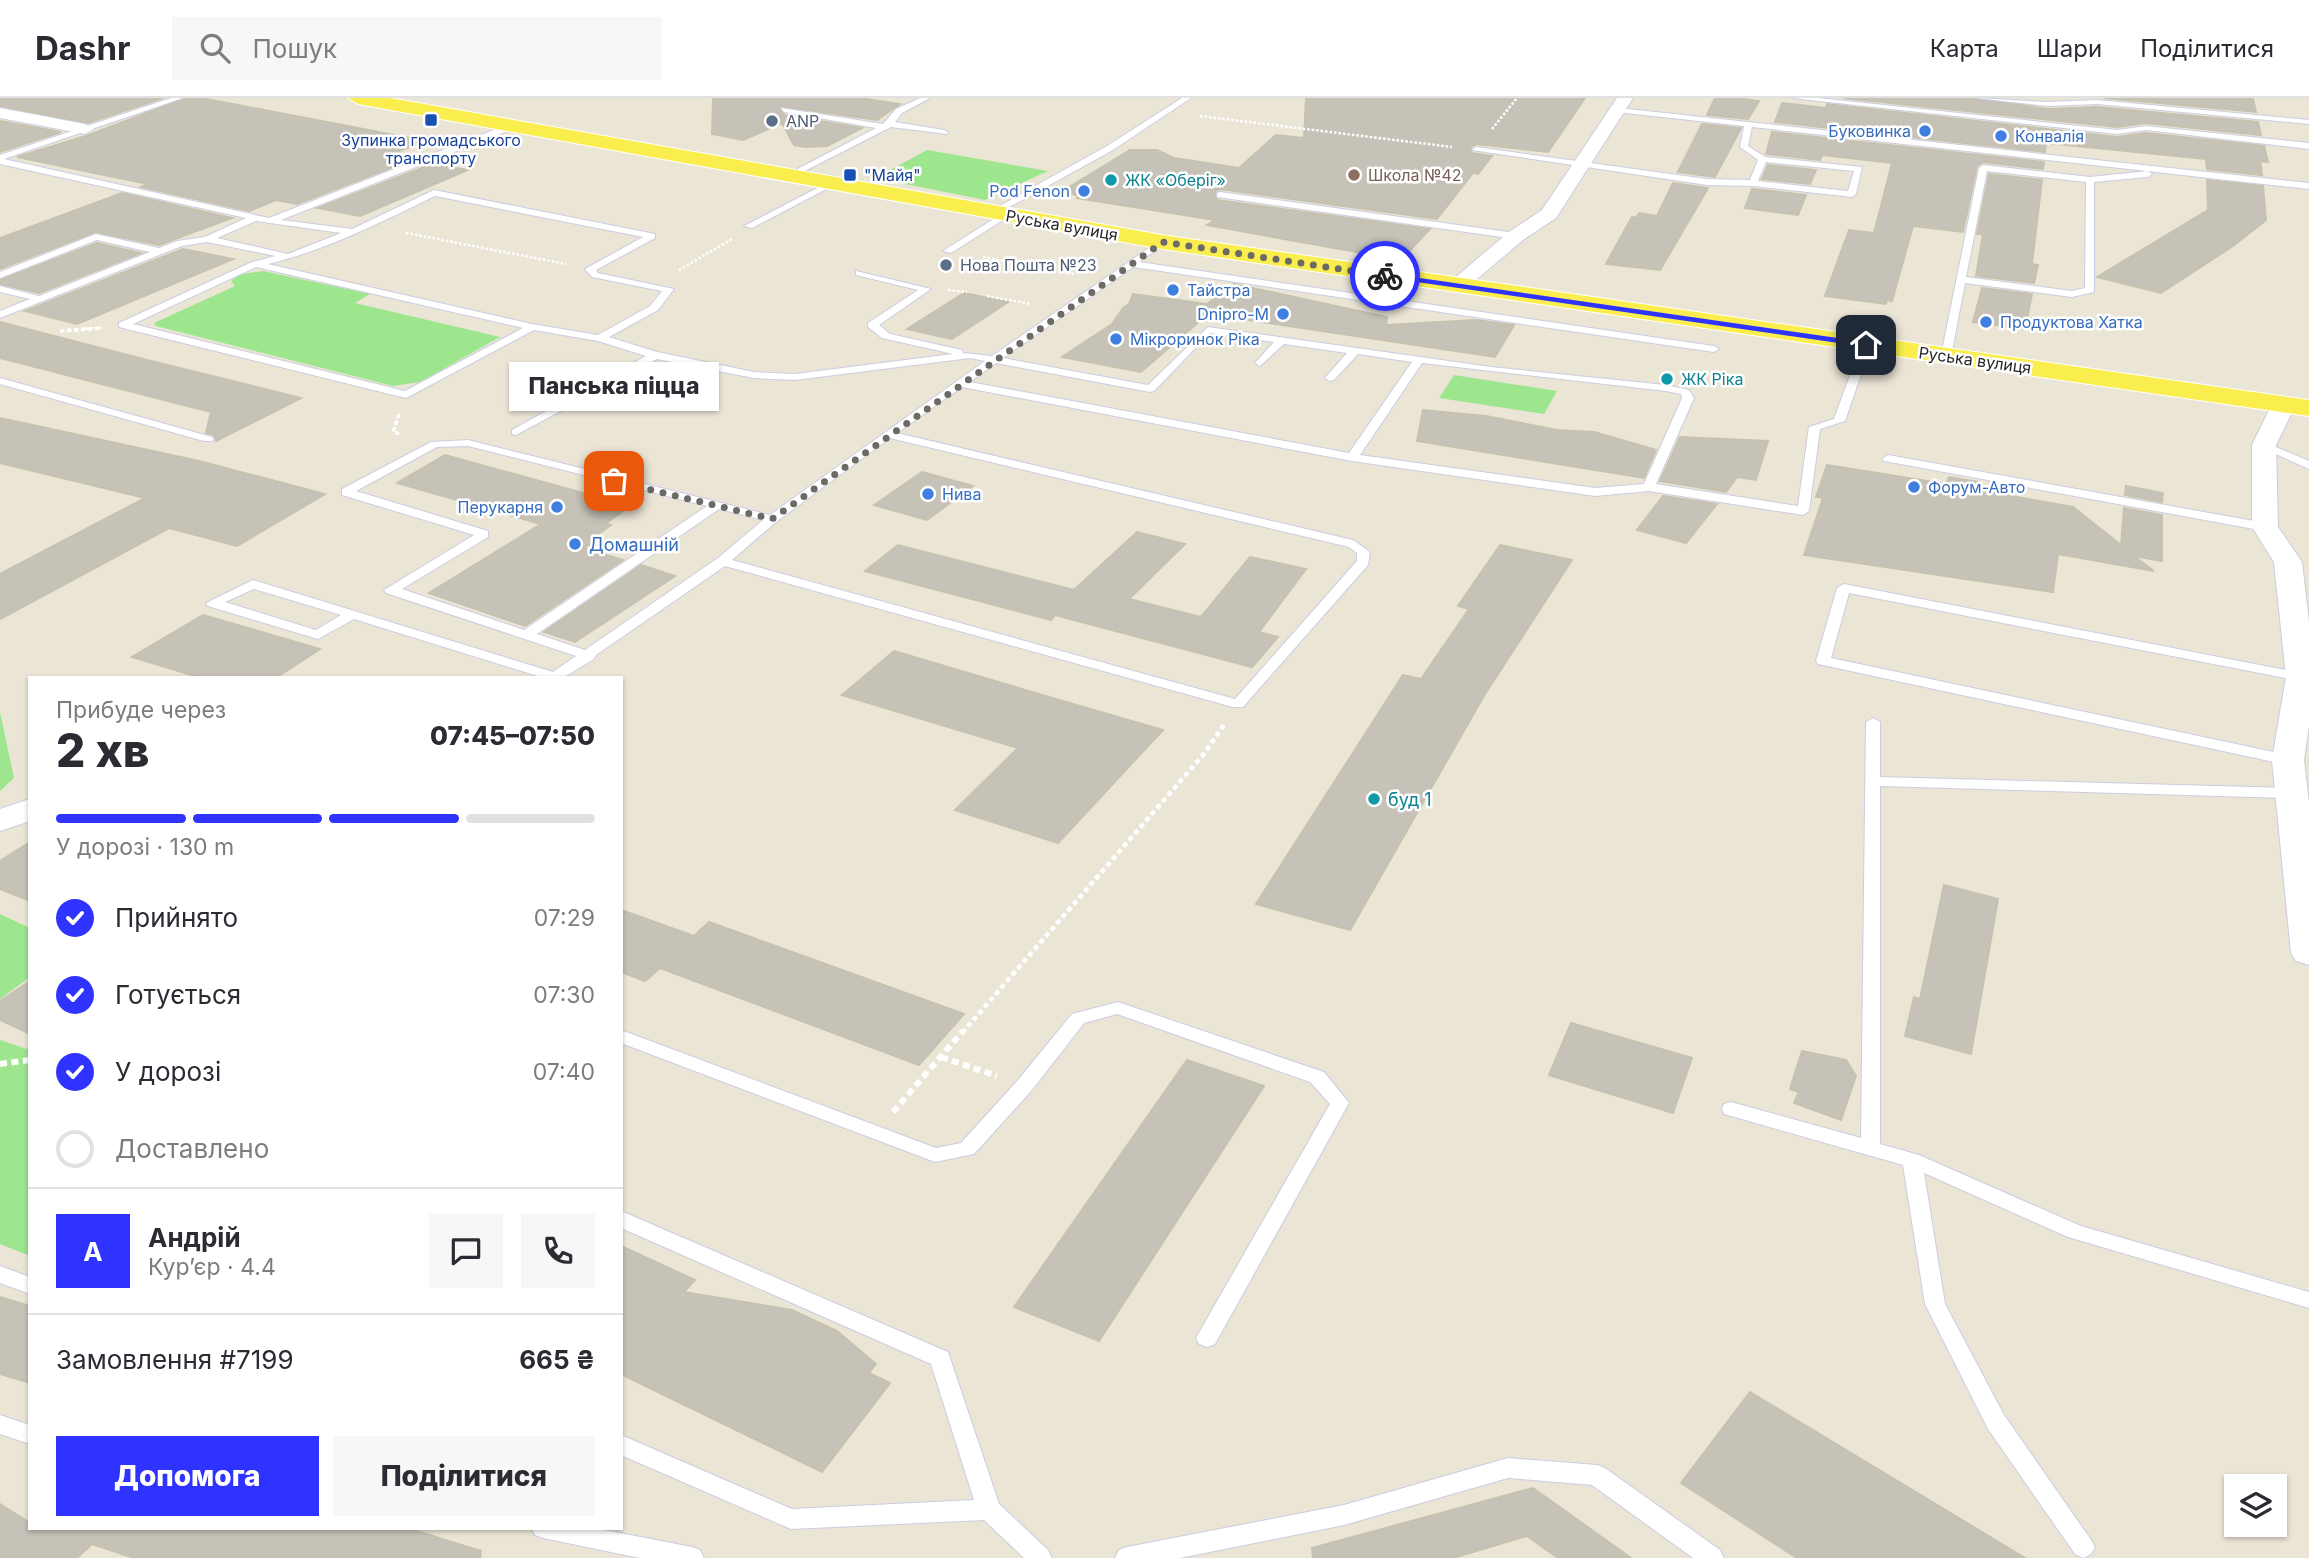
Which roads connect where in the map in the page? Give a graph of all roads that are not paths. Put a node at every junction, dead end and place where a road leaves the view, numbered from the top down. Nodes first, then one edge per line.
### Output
1 (179, 98) edge
2 (358, 98) edge
3 (926, 98) edge
4 (1187, 98) edge
5 (1796, 98) edge
6 (1978, 98) edge
7 (1623, 101) edge
8 (784, 110) dead end
9 (0, 113) edge
10 (2309, 122) edge
11 (1749, 124) junction
12 (887, 125) junction
13 (512, 126) junction
14 (85, 129) junction
15 (944, 132) dead end
16 (1971, 132) junction
17 (2309, 146) edge
18 (1476, 150) road end
19 (0, 159) edge
20 (1763, 159) junction
21 (1583, 166) junction
22 (2168, 170) junction
23 (788, 176) junction
24 (2090, 180) junction
25 (1753, 183) junction
26 (832, 184) junction
27 (2309, 186) edge
28 (1220, 195) dead end
29 (999, 214) junction
30 (256, 218) junction
31 (270, 221) junction
32 (749, 226) road end
33 (353, 232) junction
34 (1516, 236) junction
35 (207, 239) junction
36 (1163, 242) junction
37 (160, 251) junction
38 (948, 251) dead end
39 (290, 256) junction
40 (255, 264) junction
41 (1131, 264) junction
42 (859, 273) dead end
43 (0, 275) edge
44 (1961, 279) junction
45 (1457, 286) junction
46 (0, 289) edge
47 (40, 299) junction
48 (0, 315) edge
49 (532, 327) junction
50 (600, 338) junction
51 (1283, 339) junction
52 (1866, 345) junction
53 (1714, 349) dead end
54 (1356, 350) junction
55 (655, 355) junction
56 (970, 355) junction
57 (1946, 356) junction
58 (995, 359) junction
59 (1419, 360) junction
60 (1260, 363) dead end
61 (1330, 378) dead end
62 (0, 381) edge
63 (959, 383) junction
64 (2296, 406) edge
65 (516, 432) dead end
66 (888, 434) junction
67 (208, 439) dead end
68 (2264, 446) junction
69 (1352, 457) junction
70 (1888, 460) dead end
71 (2309, 465) edge
72 (1649, 487) junction
73 (716, 506) junction
74 (772, 519) junction
75 (2265, 527) junction
76 (723, 561) junction
77 (353, 614) junction
78 (526, 635) junction
79 (589, 656) junction
80 (552, 676) edge
81 (557, 676) edge
82 (2301, 677) junction
83 (1873, 722) dead end
84 (2288, 760) junction
85 (1873, 781) junction
86 (2290, 793) junction
87 (28, 810) edge
88 (0, 821) edge
89 (2309, 953) edge
90 (623, 1037) edge
91 (1731, 1109) dead end
92 (1870, 1148) junction
93 (1912, 1160) junction
94 (623, 1220) edge
95 (0, 1274) edge
96 (28, 1285) edge
97 (2309, 1300) edge
98 (1206, 1338) dead end
99 (0, 1424) edge
100 (28, 1434) edge
101 (623, 1446) edge
102 (989, 1510) junction
103 (553, 1530) edge
104 (2082, 1547) dead end
105 (692, 1558) edge
106 (1040, 1558) edge
107 (1127, 1558) edge
108 (1712, 1558) edge

1 - 14 lane
2 - 13 main road, Руська вулиця
3 - 12 lane
4 - 29 lane
5 - 16 lane
6 - 10 lane
6 - 16 lane
7 - 11 lane
7 - 21 street
8 - 12 lane
9 - 14 street
11 - 16 lane
11 - 20 lane
12 - 15 lane
12 - 23 lane
13 - 23 main road, Руська вулиця
13 - 31 lane
14 - 19 lane
16 - 17 lane
16 - 22 lane
18 - 21 lane
19 - 30 lane
20 - 25 lane
20 - 25 lane
21 - 25 lane
21 - 34 street
22 - 24 lane
22 - 27 lane
23 - 26 main road, Руська вулиця
24 - 44 lane
24 - 44 lane
26 - 29 main road, Руська вулиця
26 - 32 lane
28 - 34 lane
29 - 36 main road, Руська вулиця
29 - 38 lane
30 - 31 lane
30 - 35 lane
31 - 33 lane
33 - 39 lane
33 - 50 lane
34 - 45 street
35 - 37 lane
35 - 39 lane
36 - 41 lane
36 - 45 main road, Руська вулиця
37 - 43 lane
37 - 47 lane
39 - 40 lane
40 - 49 lane
40 - 49 lane
41 - 53 lane
41 - 58 lane
42 - 56 lane
44 - 57 lane
45 - 52 main road, Руська вулиця
46 - 47 lane
47 - 48 lane
49 - 50 lane
50 - 55 lane
51 - 54 lane
51 - 58 lane
51 - 60 lane
52 - 57 main road, Руська вулиця
52 - 72 lane
54 - 59 lane
54 - 61 lane
55 - 56 lane
55 - 65 lane
56 - 58 lane
57 - 64 main road, Руська вулиця
58 - 63 lane
59 - 69 lane
59 - 72 lane
62 - 67 lane
63 - 66 lane
63 - 69 lane
64 - 68 street
66 - 74 lane
66 - 76 lane
68 - 71 lane
68 - 75 street
69 - 72 lane
70 - 75 lane
73 - 74 lane
73 - 78 lane
73 - 78 lane
74 - 76 lane
75 - 82 street
76 - 79 lane
77 - 77 lane
77 - 80 lane
78 - 79 lane
79 - 81 lane
82 - 84 street
82 - 84 lane
83 - 85 lane
84 - 86 street
85 - 86 lane
85 - 92 lane
86 - 89 street
87 - 88 street
90 - 98 lane
91 - 92 lane
92 - 93 lane
93 - 97 lane
93 - 104 lane
94 - 102 lane
95 - 96 lane
99 - 100 lane
101 - 102 lane
102 - 106 lane
103 - 105 lane
107 - 108 lane

